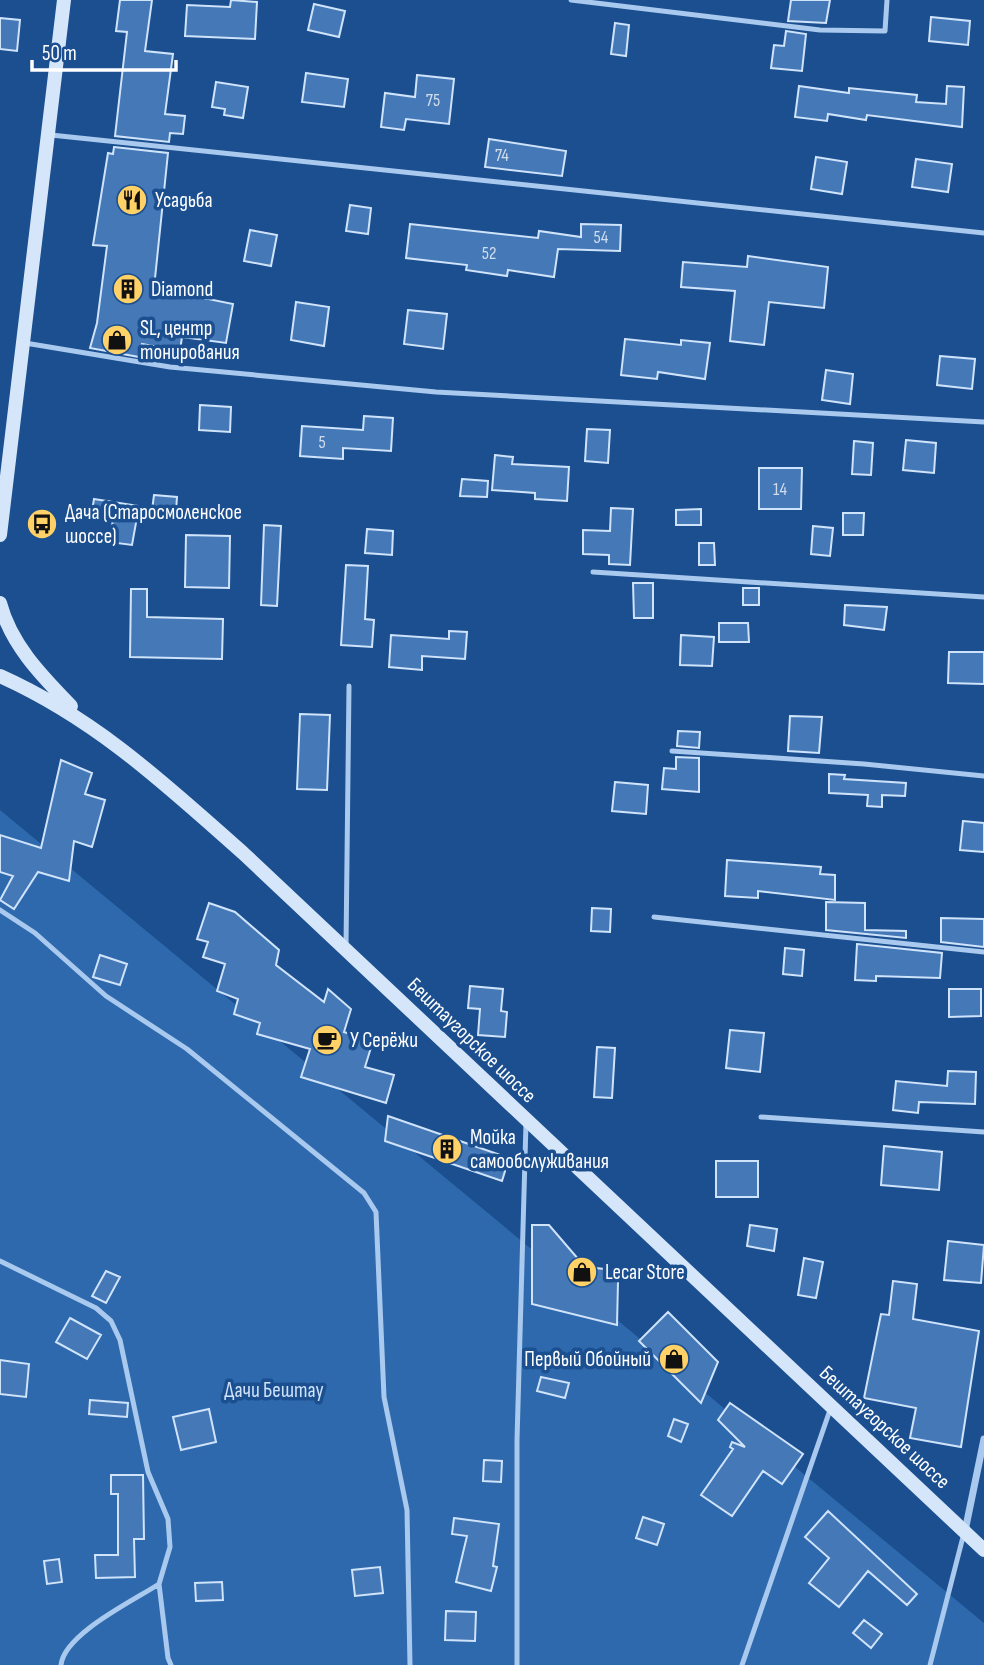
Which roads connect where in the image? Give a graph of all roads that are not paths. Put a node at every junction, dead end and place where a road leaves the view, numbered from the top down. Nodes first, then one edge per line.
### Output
1 (64, 0) edge
2 (571, 0) edge
3 (887, 0) edge
4 (47, 134) junction
5 (984, 233) edge
6 (22, 342) junction
7 (984, 422) edge
8 (0, 535) edge
9 (593, 572) dead end
10 (984, 597) edge
11 (0, 603) edge
12 (0, 676) edge
13 (349, 686) dead end
14 (84, 719) junction
15 (672, 751) dead end
16 (984, 776) edge
17 (0, 910) edge
18 (654, 917) dead end
19 (346, 949) junction
20 (984, 952) edge
21 (761, 1117) dead end
22 (526, 1120) junction
23 (984, 1132) edge
24 (0, 1261) edge
25 (832, 1406) junction
26 (984, 1439) edge
27 (981, 1467) edge
28 (965, 1531) junction
29 (984, 1550) edge
30 (159, 1584) junction
31 (61, 1665) edge
32 (171, 1665) edge
33 (410, 1665) edge
34 (517, 1665) edge
35 (742, 1665) edge
36 (930, 1665) edge

1 - 4 main road
2 - 3 lane
4 - 5 lane
4 - 6 main road
6 - 7 lane
6 - 8 main road
9 - 10 lane
11 - 14 main road
12 - 14 main road, Бештаугорское шоссе
13 - 19 lane
14 - 19 main road, Бештаугорское шоссе
15 - 16 lane
17 - 33 lane
18 - 20 lane
19 - 22 main road, Бештаугорское шоссе
21 - 23 lane
22 - 25 main road, Бештаугорское шоссе
22 - 34 lane
24 - 30 lane
25 - 28 main road, Бештаугорское шоссе
25 - 35 lane
26 - 27 street
27 - 28 street
28 - 29 main road, Бештаугорское шоссе
28 - 36 lane
30 - 31 lane
30 - 32 lane

